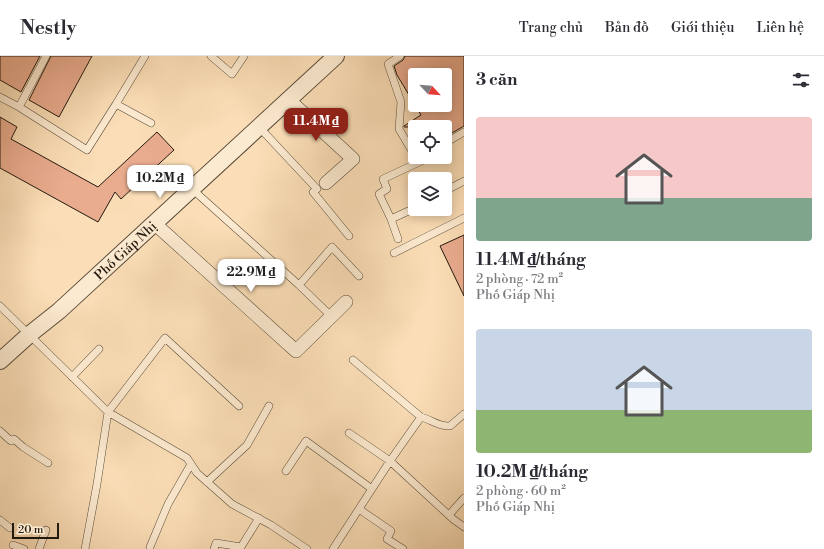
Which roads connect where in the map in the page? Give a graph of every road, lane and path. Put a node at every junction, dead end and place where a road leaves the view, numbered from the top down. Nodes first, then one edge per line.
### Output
1 (46, 56) edge
2 (145, 56) edge
3 (211, 56) edge
4 (244, 56) edge
5 (336, 56) edge
6 (400, 56) edge
7 (0, 97) edge
8 (289, 100) junction
9 (116, 104) junction
10 (19, 107) junction
11 (151, 123) dead end
12 (259, 127) junction
13 (464, 132) edge
14 (452, 139) edge
15 (408, 144) edge
16 (415, 164) edge
17 (464, 181) edge
18 (326, 183) dead end
19 (452, 187) edge
20 (192, 189) junction
21 (408, 211) edge
22 (464, 218) edge
23 (391, 219) junction
24 (154, 223) junction
25 (349, 236) dead end
26 (398, 239) dead end
27 (394, 253) dead end
28 (359, 276) dead end
29 (299, 285) junction
30 (346, 302) dead end
31 (0, 306) edge
32 (331, 316) junction
33 (30, 334) junction
34 (99, 349) dead end
35 (353, 360) dead end
36 (0, 361) edge
37 (72, 377) junction
38 (239, 406) dead end
39 (269, 406) dead end
40 (108, 412) junction
41 (464, 414) edge
42 (422, 417) junction
43 (0, 431) edge
44 (349, 433) dead end
45 (390, 461) junction
46 (48, 463) dead end
47 (191, 464) junction
48 (286, 471) dead end
49 (207, 482) junction
50 (372, 489) junction
51 (464, 498) edge
52 (359, 509) junction
53 (449, 515) junction
54 (259, 518) junction
55 (0, 520) edge
56 (463, 525) edge
57 (10, 528) dead end
58 (46, 530) dead end
59 (13, 545) dead end
60 (150, 547) dead end
61 (24, 549) edge
62 (39, 549) edge
63 (84, 549) edge
64 (214, 549) edge
65 (307, 549) edge
66 (333, 549) edge
67 (403, 549) edge

1 - 10 lane
2 - 9 lane
3 - 4 lane
5 - 8 street, Phố Giáp Nhị
6 - 15 lane
7 - 10 lane
8 - 12 street, Phố Giáp Nhị
8 - 18 street
9 - 10 lane
9 - 11 lane
12 - 20 street, Phố Giáp Nhị
12 - 25 lane
13 - 14 lane
16 - 23 lane
17 - 19 lane
20 - 24 street, Phố Giáp Nhị
20 - 29 lane
21 - 23 lane
22 - 27 lane
23 - 26 lane
24 - 32 street
24 - 33 street, Phố Giáp Nhị
28 - 29 lane
29 - 32 lane
30 - 32 street
31 - 33 lane
33 - 36 street, Phố Giáp Nhị
33 - 37 lane
34 - 37 lane
35 - 42 lane
37 - 40 lane
38 - 40 lane
39 - 49 lane
40 - 47 lane
40 - 63 lane
41 - 42 lane
42 - 45 lane
43 - 46 lane
44 - 45 lane
45 - 50 lane
45 - 53 lane
47 - 49 lane
47 - 60 lane
48 - 50 lane
49 - 54 lane
50 - 52 lane
51 - 53 lane
52 - 66 lane
52 - 67 lane
53 - 56 lane
54 - 64 lane
54 - 65 lane
55 - 57 lane
58 - 62 lane
59 - 61 lane

